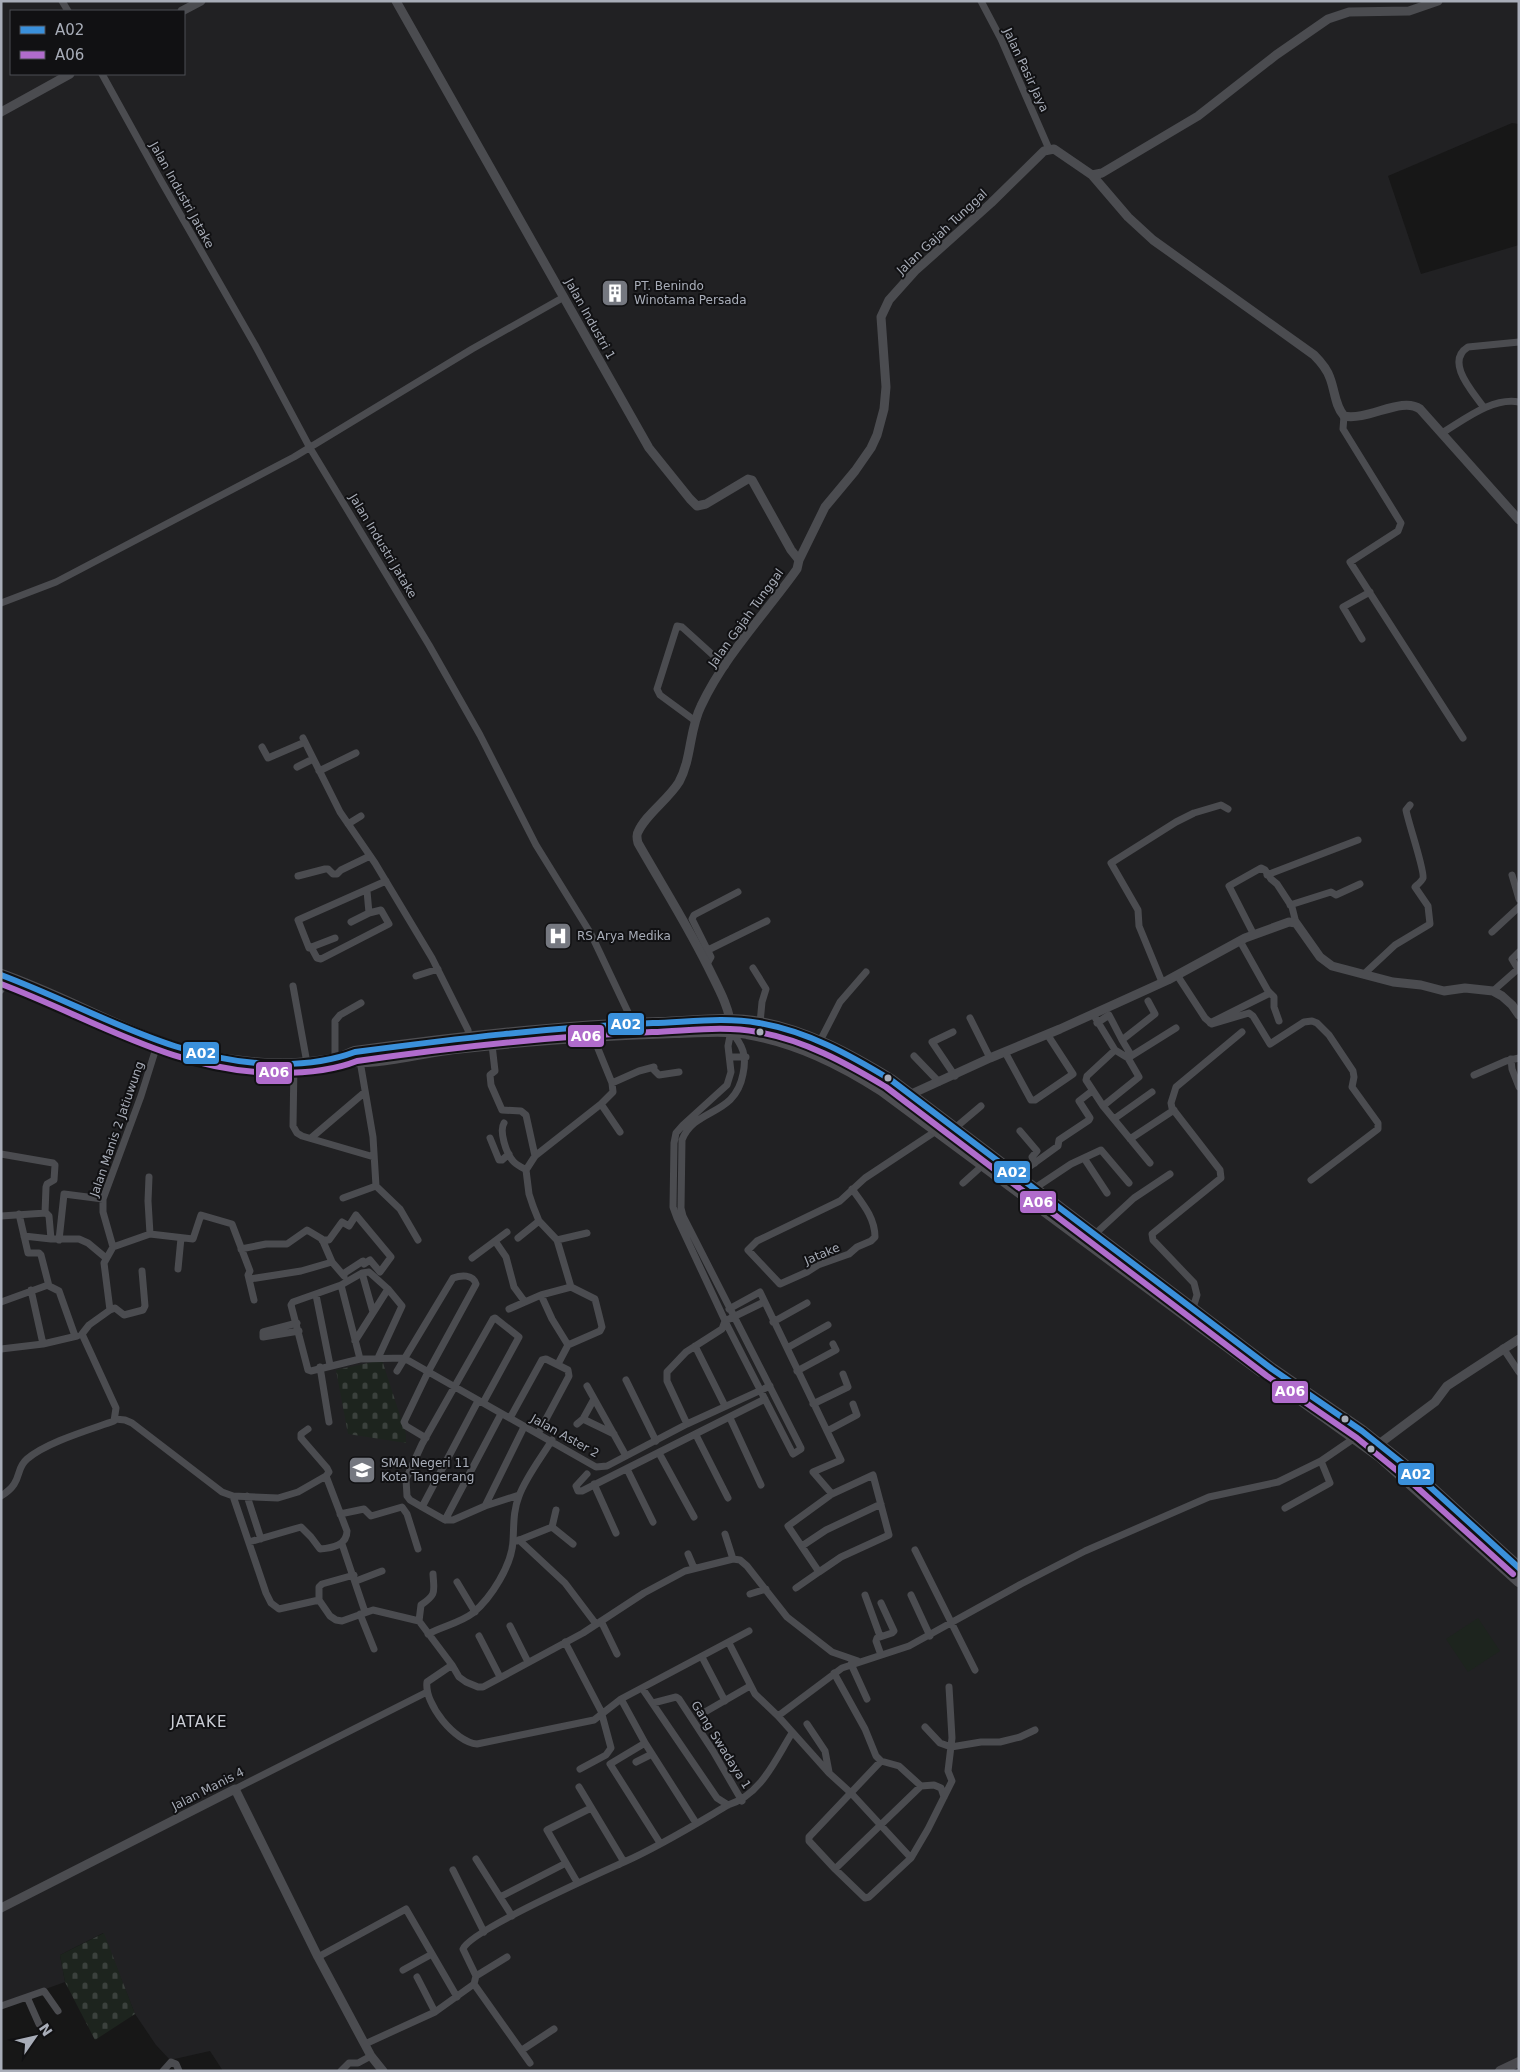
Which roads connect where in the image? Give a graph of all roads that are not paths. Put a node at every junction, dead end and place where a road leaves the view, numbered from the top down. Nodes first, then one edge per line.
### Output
1 (201, 1) edge
2 (396, 1) edge
3 (981, 1) edge
4 (1438, 1) edge
5 (184, 10) edge
6 (68, 75) edge
7 (103, 75) edge
8 (1, 112) edge
9 (1049, 149) junction
10 (1092, 175) junction
11 (564, 297) junction
12 (1519, 342) edge
13 (1519, 402) edge
14 (1484, 408) junction
15 (1344, 416) junction
16 (1442, 433) junction
17 (310, 448) junction
18 (1518, 519) edge
19 (799, 560) junction
20 (1370, 592) junction
21 (1, 604) edge
22 (1362, 639) dead end
23 (724, 666) junction
24 (694, 720) junction
25 (1463, 738) dead end
26 (262, 747) dead end
27 (356, 753) dead end
28 (312, 759) junction
29 (296, 767) dead end
30 (319, 771) junction
31 (1410, 805) dead end
32 (1228, 810) dead end
33 (361, 816) dead end
34 (348, 824) junction
35 (1358, 840) dead end
36 (370, 856) junction
37 (1268, 875) junction
38 (1512, 875) dead end
39 (298, 876) dead end
40 (386, 881) junction
41 (1360, 884) dead end
42 (367, 891) junction
43 (738, 892) dead end
44 (1519, 898) edge
45 (1290, 905) junction
46 (1519, 907) edge
47 (369, 913) junction
48 (767, 921) dead end
49 (351, 922) dead end
50 (1296, 923) junction
51 (1492, 932) dead end
52 (1254, 935) junction
53 (335, 938) dead end
54 (1240, 941) junction
55 (311, 947) junction
56 (708, 950) junction
57 (1519, 952) edge
58 (707, 964) junction
59 (753, 968) dead end
60 (1518, 968) edge
61 (438, 969) junction
62 (866, 972) dead end
63 (1364, 974) junction
64 (1177, 975) junction
65 (4, 976) edge
66 (416, 976) dead end
67 (1162, 982) junction
68 (292, 986) dead end
69 (1, 990) edge
70 (1493, 991) junction
71 (1270, 993) junction
72 (1148, 1001) dead end
73 (361, 1003) dead end
74 (1092, 1014) junction
75 (1519, 1015) edge
76 (970, 1018) dead end
77 (1278, 1021) dead end
78 (760, 1023) junction
79 (1097, 1023) junction
80 (1210, 1023) junction
81 (731, 1026) junction
82 (1176, 1028) dead end
83 (635, 1029) junction
84 (591, 1030) junction
85 (952, 1032) dead end
86 (1242, 1032) dead end
87 (1047, 1034) junction
88 (470, 1038) junction
89 (1122, 1040) junction
90 (820, 1041) junction
91 (158, 1042) junction
92 (492, 1045) junction
93 (1114, 1050) junction
94 (1005, 1052) junction
95 (730, 1056) junction
96 (914, 1056) dead end
97 (746, 1057) junction
98 (1130, 1057) junction
99 (990, 1058) junction
100 (337, 1059) junction
101 (1515, 1059) edge
102 (360, 1061) junction
103 (300, 1064) junction
104 (679, 1072) dead end
105 (1474, 1075) dead end
106 (955, 1076) junction
107 (939, 1082) junction
108 (612, 1083) junction
109 (1519, 1087) edge
110 (1092, 1091) junction
111 (365, 1092) junction
112 (1152, 1092) dead end
113 (910, 1094) junction
114 (898, 1102) junction
115 (601, 1104) junction
116 (981, 1106) dead end
117 (1103, 1106) junction
118 (1174, 1110) junction
119 (1114, 1119) junction
120 (504, 1123) dead end
121 (946, 1127) junction
122 (1020, 1131) dead end
123 (620, 1132) dead end
124 (311, 1138) junction
125 (490, 1138) dead end
126 (1130, 1139) junction
127 (1, 1154) edge
128 (509, 1154) junction
129 (535, 1156) junction
130 (374, 1157) junction
131 (1084, 1158) junction
132 (1035, 1163) junction
133 (1150, 1163) dead end
134 (983, 1165) junction
135 (526, 1170) junction
136 (1170, 1174) dead end
137 (1018, 1175) junction
138 (149, 1177) dead end
139 (1311, 1180) dead end
140 (963, 1183) dead end
141 (1129, 1183) dead end
142 (376, 1186) junction
143 (1035, 1188) junction
144 (852, 1189) junction
145 (1107, 1193) dead end
146 (343, 1198) dead end
147 (103, 1199) junction
148 (677, 1207) junction
149 (45, 1213) junction
150 (19, 1214) junction
151 (2, 1215) edge
152 (539, 1221) junction
153 (507, 1232) dead end
154 (587, 1233) dead end
155 (150, 1234) junction
156 (1095, 1234) junction
157 (24, 1236) junction
158 (181, 1238) junction
159 (518, 1238) dead end
160 (51, 1239) junction
161 (59, 1240) junction
162 (322, 1240) junction
163 (418, 1240) dead end
164 (556, 1240) junction
165 (495, 1241) junction
166 (113, 1248) junction
167 (241, 1249) junction
168 (106, 1258) junction
169 (472, 1258) dead end
170 (332, 1262) junction
171 (178, 1269) dead end
172 (142, 1271) dead end
173 (362, 1273) junction
174 (250, 1280) junction
175 (48, 1285) junction
176 (341, 1286) junction
177 (571, 1287) junction
178 (388, 1289) junction
179 (31, 1290) junction
180 (316, 1295) junction
181 (541, 1295) junction
182 (254, 1300) dead end
183 (1, 1302) edge
184 (525, 1302) junction
185 (764, 1302) junction
186 (807, 1303) dead end
187 (509, 1309) dead end
188 (729, 1309) junction
189 (110, 1310) junction
190 (373, 1312) junction
191 (1190, 1314) junction
192 (734, 1318) junction
193 (773, 1322) junction
194 (297, 1323) junction
195 (738, 1326) junction
196 (828, 1326) dead end
197 (726, 1327) junction
198 (299, 1331) junction
199 (82, 1334) junction
200 (74, 1336) junction
201 (1519, 1339) edge
202 (355, 1340) junction
203 (42, 1344) junction
204 (833, 1344) dead end
205 (568, 1345) junction
206 (695, 1346) junction
207 (787, 1348) junction
208 (1504, 1348) junction
209 (1, 1349) edge
210 (378, 1358) junction
211 (404, 1358) junction
212 (360, 1359) junction
213 (558, 1364) junction
214 (330, 1365) junction
215 (320, 1367) junction
216 (397, 1371) dead end
217 (797, 1371) junction
218 (428, 1372) junction
219 (1519, 1372) edge
220 (843, 1374) dead end
221 (626, 1380) dead end
222 (587, 1386) dead end
223 (770, 1386) junction
224 (455, 1387) junction
225 (760, 1390) junction
226 (594, 1398) junction
227 (765, 1399) junction
228 (480, 1402) junction
229 (813, 1404) junction
230 (853, 1404) dead end
231 (725, 1406) junction
232 (501, 1414) junction
233 (510, 1418) junction
234 (730, 1418) junction
235 (115, 1419) junction
236 (329, 1422) dead end
237 (687, 1424) junction
238 (524, 1427) junction
239 (308, 1429) dead end
240 (827, 1431) junction
241 (538, 1434) junction
242 (614, 1435) junction
243 (696, 1435) junction
244 (1359, 1435) junction
245 (426, 1438) junction
246 (552, 1440) junction
247 (656, 1441) junction
248 (1375, 1447) junction
249 (659, 1453) junction
250 (626, 1456) junction
251 (1321, 1461) junction
252 (627, 1469) junction
253 (587, 1474) dead end
254 (326, 1476) junction
255 (594, 1484) junction
256 (761, 1485) dead end
257 (832, 1494) junction
258 (519, 1495) junction
259 (1, 1496) edge
260 (233, 1496) junction
261 (247, 1496) junction
262 (728, 1498) dead end
263 (881, 1504) junction
264 (423, 1505) junction
265 (485, 1506) junction
266 (1286, 1508) dead end
267 (556, 1510) dead end
268 (340, 1514) junction
269 (694, 1517) dead end
270 (445, 1520) junction
271 (654, 1522) dead end
272 (552, 1527) junction
273 (616, 1533) dead end
274 (725, 1534) dead end
275 (261, 1539) junction
276 (516, 1541) junction
277 (249, 1542) junction
278 (342, 1544) junction
279 (573, 1544) dead end
280 (802, 1546) junction
281 (418, 1549) dead end
282 (914, 1550) dead end
283 (688, 1554) dead end
284 (734, 1559) junction
285 (694, 1568) junction
286 (1519, 1568) edge
287 (382, 1571) dead end
288 (818, 1572) junction
289 (433, 1574) dead end
290 (355, 1578) junction
291 (1519, 1580) edge
292 (457, 1582) dead end
293 (796, 1588) dead end
294 (766, 1589) junction
295 (750, 1594) dead end
296 (865, 1595) dead end
297 (911, 1595) dead end
298 (319, 1600) junction
299 (881, 1604) dead end
300 (475, 1612) junction
301 (363, 1613) junction
302 (419, 1621) junction
303 (598, 1623) junction
304 (952, 1623) junction
305 (510, 1626) dead end
306 (749, 1631) dead end
307 (428, 1634) junction
308 (479, 1636) dead end
309 (880, 1636) junction
310 (930, 1636) junction
311 (565, 1642) junction
312 (729, 1643) junction
313 (374, 1649) dead end
314 (617, 1654) dead end
315 (881, 1655) junction
316 (702, 1657) junction
317 (528, 1662) junction
318 (854, 1663) junction
319 (452, 1665) junction
320 (975, 1670) dead end
321 (834, 1673) junction
322 (500, 1677) junction
323 (750, 1686) junction
324 (949, 1687) dead end
325 (642, 1688) junction
326 (427, 1692) junction
327 (621, 1698) junction
328 (867, 1699) dead end
329 (725, 1701) junction
330 (652, 1703) junction
331 (600, 1710) junction
332 (705, 1712) dead end
333 (778, 1716) junction
334 (807, 1724) dead end
335 (925, 1727) dead end
336 (1035, 1730) dead end
337 (792, 1733) junction
338 (645, 1743) junction
339 (951, 1747) junction
340 (652, 1754) junction
341 (881, 1761) junction
342 (636, 1762) dead end
343 (580, 1769) dead end
344 (829, 1773) junction
345 (921, 1786) junction
346 (578, 1787) dead end
347 (235, 1789) junction
348 (850, 1793) junction
349 (944, 1797) junction
350 (742, 1801) junction
351 (728, 1805) junction
352 (591, 1808) junction
353 (696, 1824) junction
354 (879, 1826) junction
355 (660, 1843) junction
356 (911, 1858) junction
357 (476, 1859) dead end
358 (624, 1862) junction
359 (566, 1863) junction
360 (835, 1869) junction
361 (453, 1870) dead end
362 (576, 1882) junction
363 (500, 1897) junction
364 (1, 1908) edge
365 (512, 1916) junction
366 (484, 1932) junction
367 (432, 1954) junction
368 (318, 1956) junction
369 (506, 1957) dead end
370 (403, 1970) dead end
371 (417, 1976) dead end
372 (476, 1976) junction
373 (474, 1984) junction
374 (26, 1997) junction
375 (458, 1998) junction
376 (1, 2006) edge
377 (58, 2011) dead end
378 (435, 2012) junction
379 (39, 2024) dead end
380 (554, 2029) dead end
381 (365, 2044) junction
382 (522, 2050) junction
383 (371, 2056) junction
384 (1519, 2062) edge
385 (530, 2063) dead end
386 (163, 2071) edge
387 (179, 2071) edge
388 (341, 2071) edge
389 (383, 2071) edge
390 (1500, 2071) edge

1 - 5 street
2 - 11 street, Jalan Industri 1
3 - 9 street, Jalan Pasir Jaya
4 - 10 street
6 - 8 street
7 - 17 street, Jalan Industri Jatake
9 - 10 street
9 - 19 street, Jalan Gajah Tunggal
10 - 15 street
11 - 17 street
11 - 19 street, Jalan Industri 1
12 - 14 street
13 - 14 street
14 - 16 street
15 - 16 street
15 - 20 street
16 - 18 street
17 - 21 street
17 - 83 street, Jalan Industri Jatake
19 - 23 street, Jalan Gajah Tunggal
20 - 22 street
20 - 25 street
23 - 24 street, Jalan Gajah Tunggal
23 - 24 street
24 - 58 street, Jalan Gajah Tunggal
26 - 28 street
27 - 30 street
28 - 29 street
28 - 30 street
30 - 34 street
31 - 63 street
32 - 67 street
33 - 34 street
34 - 36 street
35 - 37 street
36 - 39 street
36 - 40 street
37 - 45 street
37 - 52 street
38 - 44 street
40 - 42 street
40 - 61 street
41 - 45 street
42 - 47 street
42 - 55 street
43 - 56 street
45 - 50 street
46 - 51 street
47 - 49 street
47 - 55 street
48 - 56 street
50 - 52 street
50 - 63 street
52 - 54 street
53 - 55 street
54 - 64 street
54 - 71 street
56 - 58 street
57 - 60 street
58 - 81 street, Jalan Gajah Tunggal
59 - 78 street
60 - 70 street
61 - 66 street
61 - 88 street
62 - 90 street
63 - 70 street
64 - 67 street
64 - 80 street
65 - 69 street
65 - 91 highway
67 - 74 street
68 - 103 street
70 - 75 street
71 - 77 street
71 - 80 street
72 - 89 street
73 - 100 street
74 - 79 street
74 - 87 street
76 - 99 street
78 - 81 highway
78 - 90 highway
79 - 89 street
79 - 93 street
80 - 139 street
81 - 83 highway
81 - 83 highway
81 - 95 street
81 - 97 street
81 - 114 highway
82 - 98 street
83 - 84 highway
84 - 88 highway
84 - 92 highway
84 - 108 street
85 - 106 street
86 - 118 street
87 - 94 street
87 - 94 street
88 - 100 highway
89 - 98 street
90 - 113 highway
91 - 103 highway
91 - 147 street, Jalan Manis 2 Jatiuwung
92 - 102 highway
92 - 129 street
93 - 98 street
93 - 110 street
94 - 99 street
95 - 97 street
95 - 148 street
96 - 107 street
97 - 148 street
98 - 117 street
99 - 106 street
100 - 102 highway
100 - 103 highway
101 - 105 street
101 - 109 street
102 - 111 street
103 - 124 street
104 - 108 street
106 - 107 street
107 - 113 street
108 - 115 street
110 - 117 street
110 - 132 street
111 - 124 street
111 - 130 street
112 - 119 street
113 - 114 street
113 - 121 highway
114 - 121 highway
115 - 123 street
115 - 129 street
116 - 121 street
117 - 119 street
118 - 126 street
118 - 191 street
119 - 126 street
120 - 128 street
121 - 134 highway
121 - 137 highway
121 - 144 street
122 - 132 street
124 - 130 street
125 - 128 street
126 - 133 street
127 - 149 street
128 - 135 street
129 - 135 street
130 - 142 street
131 - 141 street
131 - 143 street
131 - 145 street
132 - 137 street
134 - 140 street
134 - 191 highway
135 - 152 street
136 - 156 street
137 - 143 highway
138 - 155 street
142 - 146 street
142 - 163 street
143 - 156 highway
144 - 144 street, Jatake
147 - 161 street
147 - 166 street, Jalan Manis 2 Jatiuwung
148 - 188 street
148 - 197 street
149 - 150 street
149 - 160 street
150 - 151 street
150 - 157 street
152 - 159 street
152 - 164 street
153 - 165 street
154 - 164 street
155 - 158 street
155 - 166 street
156 - 191 highway
157 - 160 street
157 - 175 street
158 - 167 street
158 - 171 street
160 - 161 street
161 - 168 street
162 - 167 street
162 - 170 street
162 - 170 street
164 - 177 street
165 - 169 street
165 - 184 street
166 - 168 street
167 - 174 street
168 - 189 street
170 - 174 street
172 - 189 street
173 - 176 street
173 - 178 street
173 - 190 street
174 - 182 street
175 - 179 street
175 - 200 street
176 - 180 street
176 - 202 street
177 - 181 street
177 - 205 street
178 - 190 street
178 - 210 street
179 - 183 street
179 - 203 street
180 - 194 street
180 - 214 street
181 - 184 street
181 - 205 street
184 - 187 street
185 - 188 street
185 - 192 street
185 - 193 street
186 - 193 street
188 - 192 street
189 - 199 street
190 - 202 street
191 - 244 highway
192 - 195 street
192 - 197 street
193 - 207 street
194 - 198 street
194 - 198 street
195 - 197 street
195 - 223 street
196 - 207 street
197 - 206 street
197 - 225 street
198 - 215 street
199 - 200 street
199 - 235 street
200 - 203 street
201 - 208 street
202 - 212 street
203 - 209 street
204 - 217 street
205 - 213 street
206 - 231 street
206 - 237 street
207 - 217 street
208 - 219 street
208 - 248 street
210 - 211 street
210 - 212 street
211 - 216 street
211 - 218 street, Jalan Aster 2
211 - 218 street
212 - 214 street
213 - 233 street
213 - 241 street
214 - 215 street
215 - 236 street
217 - 229 street
218 - 224 street, Jalan Aster 2
218 - 245 street
220 - 229 street
221 - 247 street
222 - 226 street
223 - 225 street, Jalan Aster 2
223 - 227 street
224 - 228 street, Jalan Aster 2
224 - 228 street
224 - 245 street
225 - 227 street
225 - 231 street, Jalan Aster 2
226 - 242 street
226 - 242 street
227 - 234 street
228 - 232 street, Jalan Aster 2
228 - 264 street
229 - 240 street
230 - 240 street
231 - 237 street, Jalan Aster 2
232 - 233 street, Jalan Aster 2
232 - 270 street
233 - 238 street, Jalan Aster 2
234 - 243 street
234 - 256 street
235 - 259 street
235 - 260 street
237 - 247 street, Jalan Aster 2
238 - 241 street, Jalan Aster 2
238 - 265 street
239 - 254 street
240 - 257 street
241 - 246 street, Jalan Aster 2
242 - 250 street
243 - 249 street
243 - 262 street
244 - 248 highway
244 - 251 street
245 - 264 street
246 - 250 street, Jalan Aster 2
246 - 258 street
247 - 250 street, Jalan Aster 2
248 - 286 highway
248 - 291 highway
249 - 252 street
249 - 269 street
251 - 266 street
251 - 304 street
252 - 255 street
252 - 271 street
253 - 255 street
254 - 261 street
254 - 268 street
255 - 273 street
257 - 263 street
257 - 280 street
258 - 265 street
258 - 276 street
260 - 261 street
260 - 277 street
261 - 275 street
263 - 280 street
263 - 288 street
264 - 270 street
265 - 270 street
267 - 272 street
268 - 278 street
268 - 281 street
272 - 276 street
272 - 279 street
274 - 284 street
275 - 277 street
275 - 278 street
276 - 300 street
276 - 303 street
277 - 298 street
278 - 290 street
280 - 288 street
282 - 304 street
283 - 285 street
284 - 285 street
284 - 294 street
285 - 303 street
287 - 290 street
288 - 293 street
289 - 302 street
290 - 298 street
290 - 301 street
292 - 300 street
294 - 295 street
294 - 318 street
296 - 309 street
297 - 310 street
298 - 301 street
299 - 309 street
300 - 307 street
301 - 302 street
301 - 313 street
302 - 307 street
303 - 311 street
303 - 314 street
304 - 310 street
304 - 320 street
305 - 317 street
306 - 312 street
307 - 319 street
308 - 322 street
309 - 315 street
310 - 315 street
311 - 317 street
311 - 331 street
312 - 316 street
312 - 323 street
315 - 318 street
316 - 325 street
316 - 329 street
317 - 322 street
318 - 321 street
318 - 328 street
319 - 322 street
319 - 326 street
321 - 333 street
321 - 341 street
323 - 329 street
323 - 333 street
324 - 339 street
325 - 327 street
325 - 330 street
326 - 331 street
326 - 347 street, Jalan Manis 4
327 - 331 street
327 - 338 street
329 - 332 street
330 - 350 street, Gang Swadaya 1
330 - 351 street
331 - 343 street
333 - 337 street
334 - 344 street
335 - 339 street
336 - 339 street
337 - 344 street
337 - 350 street
338 - 340 street
338 - 355 street
339 - 349 street
340 - 342 street
340 - 353 street
341 - 345 street
341 - 348 street
344 - 348 street
345 - 349 street
345 - 354 street
346 - 352 street
347 - 364 street, Jalan Manis 4
347 - 368 street
348 - 354 street
348 - 360 street
349 - 356 street
350 - 351 street
351 - 353 street
352 - 358 street
352 - 359 street
353 - 355 street
354 - 356 street
354 - 360 street
355 - 358 street
356 - 360 street
357 - 363 street
358 - 362 street
359 - 362 street
359 - 363 street
361 - 366 street
362 - 365 street
363 - 365 street
365 - 366 street
366 - 372 street
367 - 368 street
367 - 370 street
367 - 375 street
368 - 381 street
369 - 372 street
371 - 378 street
372 - 373 street
373 - 375 street
373 - 382 street
374 - 376 street
374 - 377 street
374 - 379 street
375 - 378 street
378 - 381 street
380 - 382 street
381 - 383 street
382 - 385 street
383 - 388 street
383 - 389 street
384 - 390 main road
386 - 387 street

